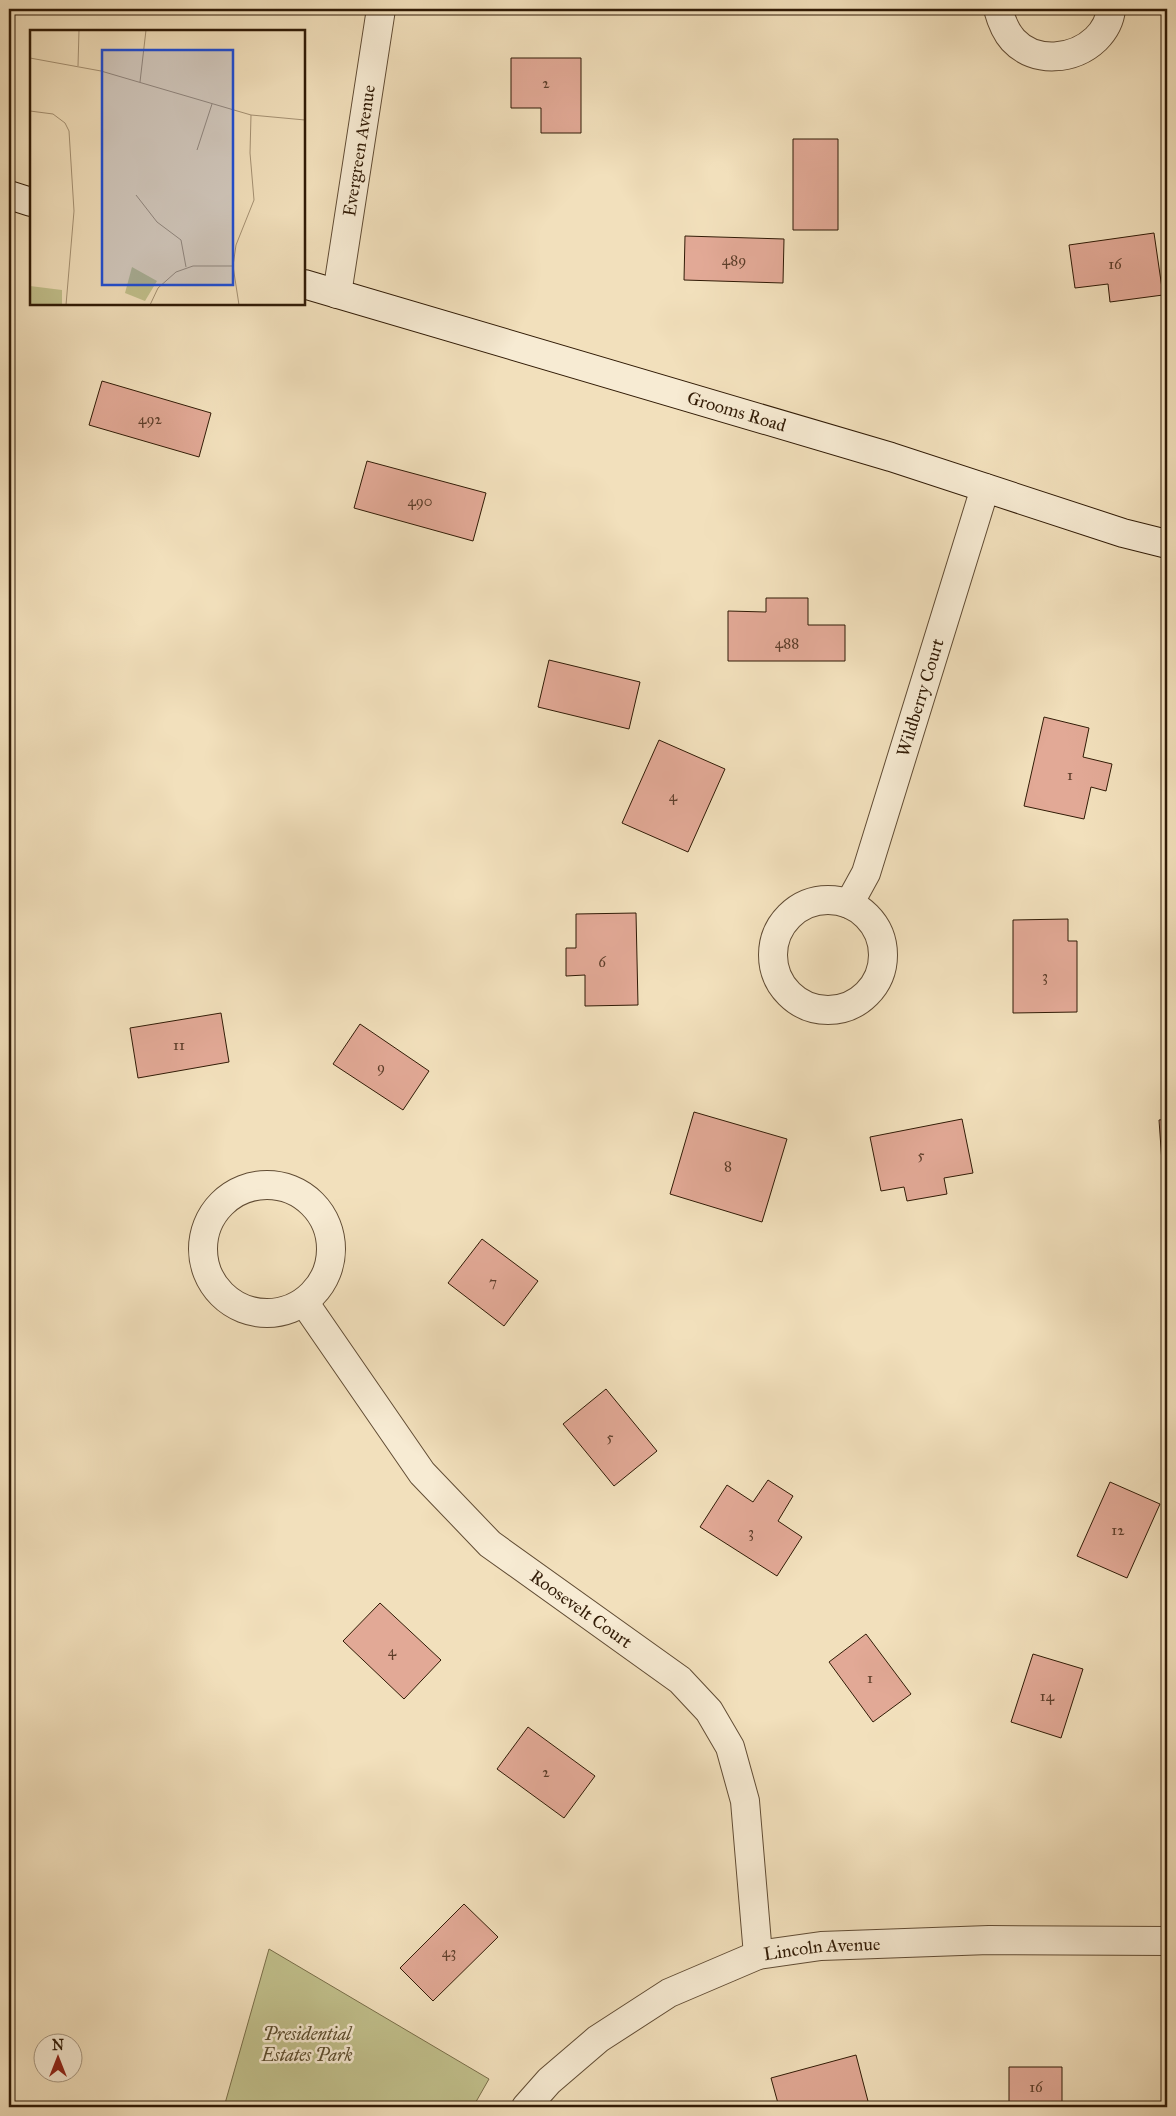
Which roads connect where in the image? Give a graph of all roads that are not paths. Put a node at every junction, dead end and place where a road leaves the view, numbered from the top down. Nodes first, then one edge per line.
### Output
1 (381, 9) edge
2 (998, 9) edge
3 (1111, 9) edge
4 (9, 195) edge
5 (30, 202) edge
6 (305, 284) edge
7 (337, 294) junction
8 (985, 488) junction
9 (1167, 544) edge
10 (849, 904) dead end
11 (304, 1302) junction
12 (1167, 1941) edge
13 (758, 1955) junction
14 (526, 2107) edge

1 - 7 street, Evergreen Avenue
2 - 3 street
4 - 5 street
6 - 7 street, Grooms Road
7 - 8 street, Grooms Road
8 - 9 street, Grooms Road
8 - 10 street, Wildberry Court
11 - 11 street
11 - 13 street, Roosevelt Court
12 - 13 street, Lincoln Avenue
13 - 14 street, Lincoln Avenue

